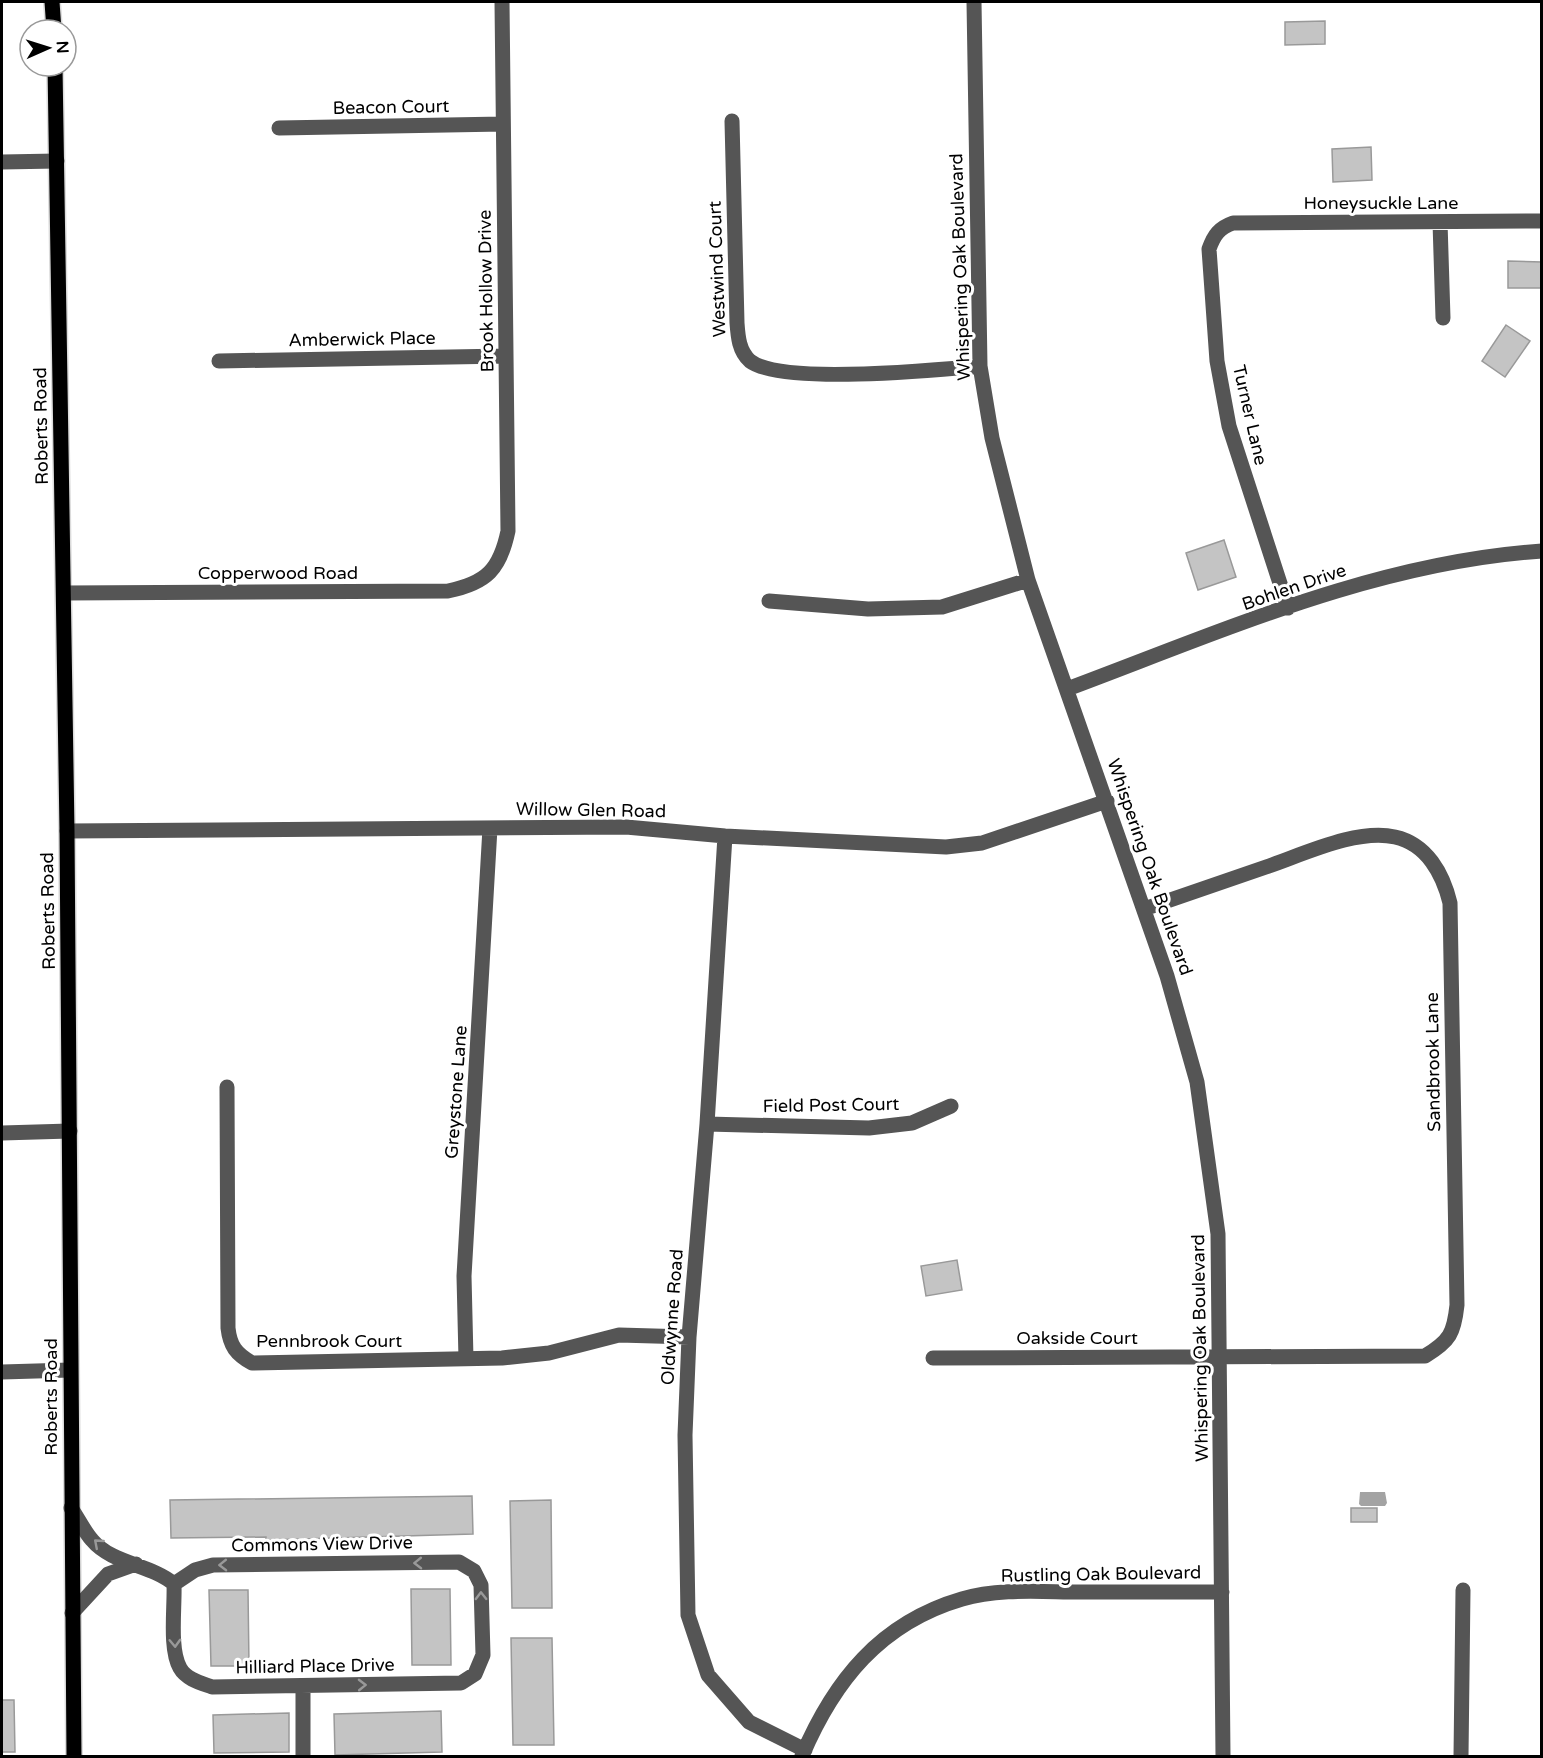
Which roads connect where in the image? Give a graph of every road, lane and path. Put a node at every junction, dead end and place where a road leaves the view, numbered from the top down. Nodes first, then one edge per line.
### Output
1 (52, 2) edge
2 (502, 2) edge
3 (974, 2) edge
4 (53, 18) edge
5 (55, 78) edge
6 (732, 121) dead end
7 (503, 124) junction
8 (279, 128) dead end
9 (57, 161) junction
10 (2, 162) edge
11 (1542, 221) edge
12 (1440, 222) junction
13 (1221, 228) joint
14 (1443, 318) dead end
15 (506, 356) junction
16 (219, 360) dead end
17 (980, 366) junction
18 (1542, 551) edge
19 (489, 575) joint
20 (1028, 580) junction
21 (64, 593) junction
22 (769, 601) dead end
23 (1288, 608) junction
24 (1066, 689) junction
25 (1107, 801) junction
26 (490, 828) junction
27 (67, 831) junction
28 (725, 836) junction
29 (1144, 909) junction
30 (227, 1087) dead end
31 (951, 1106) dead end
32 (707, 1124) junction
33 (70, 1131) junction
34 (2, 1133) edge
35 (689, 1337) junction
36 (1221, 1357) junction
37 (466, 1359) junction
38 (933, 1359) dead end
39 (70, 1370) junction
40 (2, 1372) edge
41 (71, 1508) junction
42 (136, 1564) junction
43 (474, 1571) joint
44 (174, 1584) junction
45 (1462, 1590) dead end
46 (1222, 1592) junction
47 (72, 1613) junction
48 (303, 1686) junction
49 (803, 1753) edge
50 (74, 1756) edge
51 (303, 1756) edge
52 (1223, 1756) edge
53 (1461, 1756) edge

1 - 4 main road
2 - 7 street, Brook Hollow Drive
3 - 17 street, Whispering Oak Boulevard
5 - 9 main road, Roberts Road
6 - 17 street, Westwind Court
7 - 8 street, Beacon Court
7 - 15 street, Brook Hollow Drive
9 - 10 street
9 - 21 main road, Roberts Road
11 - 12 street, Honeysuckle Lane
12 - 13 street, Honeysuckle Lane
12 - 14 street
13 - 23 street, Turner Lane
15 - 16 street, Amberwick Place
15 - 19 street, Brook Hollow Drive
17 - 20 street, Whispering Oak Boulevard
18 - 23 street, Bohlen Drive
19 - 21 street, Copperwood Road
20 - 22 street
20 - 24 street, Whispering Oak Boulevard
21 - 27 main road, Roberts Road
23 - 24 street, Bohlen Drive
24 - 25 street, Whispering Oak Boulevard
25 - 28 street, Willow Glen Road
25 - 29 street, Whispering Oak Boulevard
26 - 27 street, Willow Glen Road
26 - 28 street, Willow Glen Road
26 - 37 street, Greystone Lane
27 - 33 main road, Roberts Road
28 - 32 street, Oldwynne Road
29 - 36 street, Whispering Oak Boulevard
29 - 36 street, Sandbrook Lane
30 - 37 street, Pennbrook Court
31 - 32 street, Field Post Court
32 - 35 street, Oldwynne Road
33 - 34 street
33 - 39 main road, Roberts Road
35 - 37 street, Pennbrook Court
35 - 49 street, Oldwynne Road
36 - 38 street, Oakside Court
36 - 46 street, Whispering Oak Boulevard
39 - 40 street
39 - 41 main road, Roberts Road
42 -> 41 street
41 - 47 main road, Roberts Road
42 - 44 street
42 - 47 street
43 -> 44 street, Commons View Drive
48 -> 43 street, Hilliard Place Drive
44 -> 48 street, Hilliard Place Drive
45 - 53 street
46 - 49 street, Rustling Oak Boulevard
46 - 52 street, Whispering Oak Boulevard
47 - 50 main road, Roberts Road
48 - 51 street

